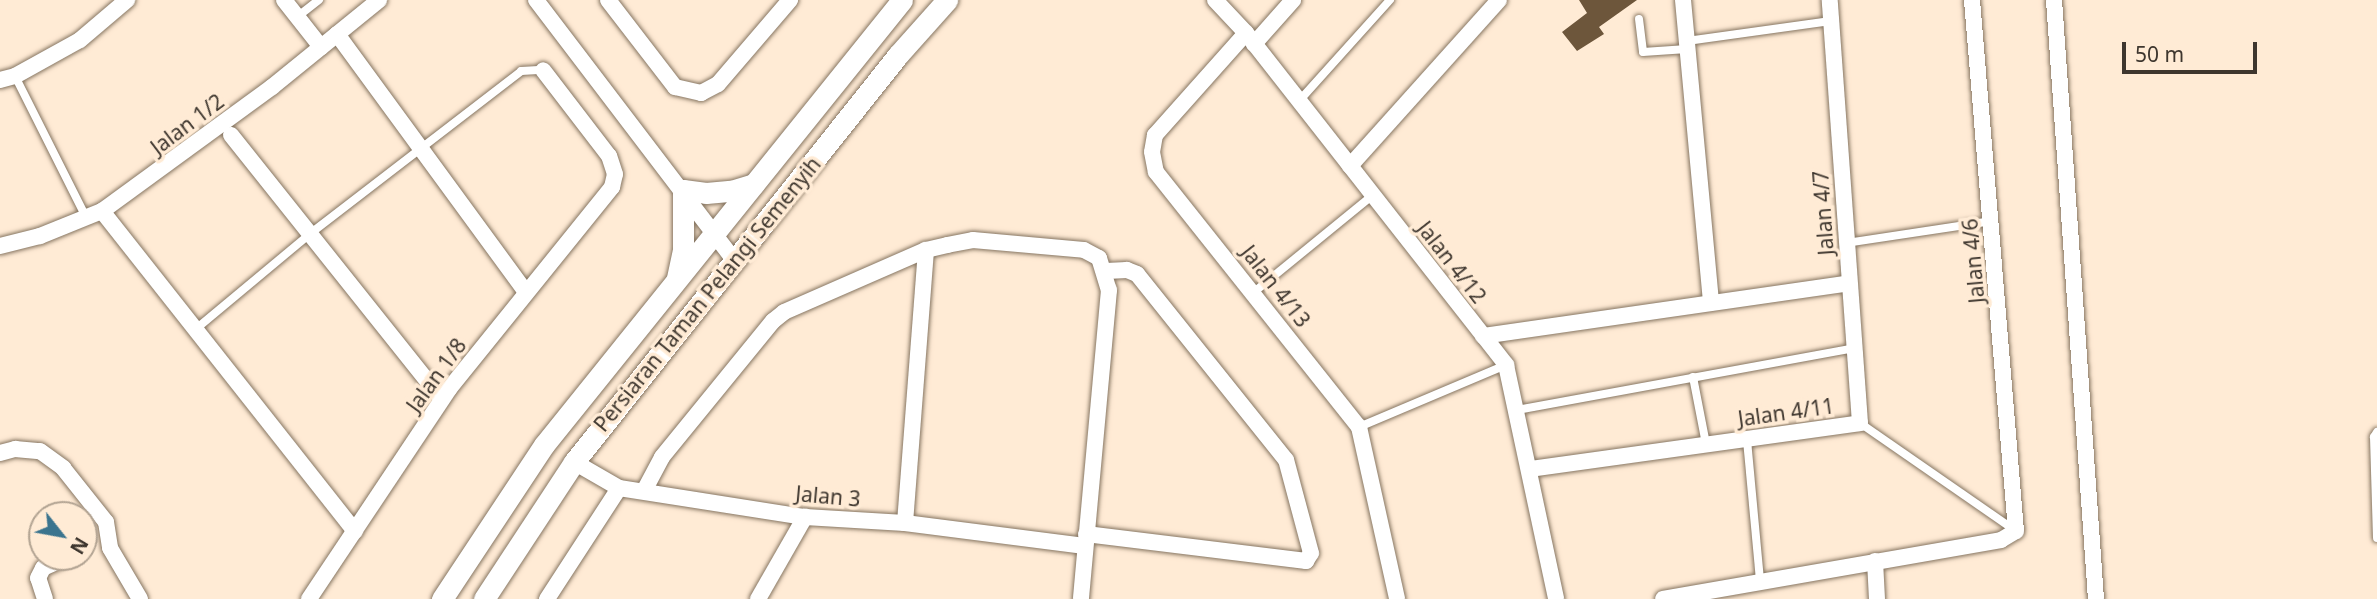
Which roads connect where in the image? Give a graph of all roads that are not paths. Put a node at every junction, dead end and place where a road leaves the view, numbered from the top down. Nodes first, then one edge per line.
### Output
1 (284, 0) edge
2 (319, 0) edge
3 (379, 0) edge
4 (536, 0) edge
5 (608, 0) edge
6 (790, 0) edge
7 (902, 0) edge
8 (947, 0) edge
9 (1215, 0) edge
10 (1293, 0) edge
11 (1390, 0) edge
12 (1499, 0) edge
13 (1683, 0) edge
14 (1830, 0) edge
15 (1972, 0) edge
16 (2054, 0) edge
17 (121, 2) edge
18 (297, 17) junction
19 (1639, 19) dead end
20 (1831, 21) junction
21 (337, 34) junction
22 (1250, 38) junction
23 (1687, 45) junction
24 (321, 47) junction
25 (543, 70) joint
26 (8, 78) edge
27 (1299, 100) junction
28 (231, 135) dead end
29 (420, 148) junction
30 (1350, 166) junction
31 (754, 184) junction
32 (683, 190) junction
33 (1373, 195) junction
34 (102, 211) junction
35 (86, 217) junction
36 (1991, 221) junction
37 (311, 233) junction
38 (714, 234) junction
39 (1846, 243) junction
40 (0, 246) edge
41 (926, 250) junction
42 (734, 260) junction
43 (1102, 264) junction
44 (677, 280) junction
45 (1849, 282) junction
46 (525, 291) junction
47 (1254, 292) junction
48 (1711, 303) junction
49 (197, 328) junction
50 (1483, 336) junction
51 (1854, 348) junction
52 (1506, 365) junction
53 (1693, 377) junction
54 (442, 400) junction
55 (576, 405) junction
56 (1517, 410) junction
57 (1860, 423) junction
58 (1359, 427) junction
59 (2377, 432) edge
60 (1747, 440) junction
61 (1706, 444) junction
62 (0, 453) edge
63 (573, 462) junction
64 (1530, 469) junction
65 (525, 474) junction
66 (620, 488) junction
67 (644, 491) junction
68 (805, 517) junction
69 (905, 523) junction
70 (2016, 524) junction
71 (355, 531) junction
72 (2377, 538) edge
73 (1086, 540) junction
74 (1875, 561) junction
75 (42, 571) edge
76 (1760, 581) junction
77 (45, 599) edge
78 (140, 599) edge
79 (309, 599) edge
80 (442, 599) edge
81 (484, 599) edge
82 (547, 599) edge
83 (758, 599) edge
84 (1082, 599) edge
85 (1396, 599) edge
86 (1556, 599) edge
87 (1663, 599) edge
88 (1877, 599) edge
89 (2096, 599) edge

1 - 18 street
2 - 18 lane
3 - 21 street, Jalan 1/2
4 - 32 street
5 - 6 street
7 - 31 street, Persiaran Taman Pelangi Semenyih
8 - 42 street, Persiaran Taman Pelangi Semenyih
9 - 22 street, Jalan 4/12
10 - 22 street, Jalan 4/13
11 - 27 lane
12 - 30 street
13 - 23 street
14 - 20 street, Jalan 4/7
15 - 36 street, Jalan 4/6
16 - 89 street
17 - 26 street
18 - 24 street
19 - 23 lane
20 - 23 lane
20 - 39 street, Jalan 4/7
21 - 24 street, Jalan 1/2
21 - 29 street
22 - 27 street, Jalan 4/12
22 - 47 street, Jalan 4/13
23 - 48 street
24 - 34 street, Jalan 1/2
25 - 29 lane
25 - 46 street, Jalan 1/8
26 - 35 lane
27 - 30 street, Jalan 4/12
28 - 37 street
29 - 37 lane
29 - 46 street
30 - 33 street, Jalan 4/12
31 - 32 street
31 - 38 street, Persiaran Taman Pelangi Semenyih
32 - 38 street
32 - 44 street
33 - 47 lane
33 - 50 street, Jalan 4/12
34 - 35 street, Jalan 1/2
34 - 49 street
35 - 40 street, Jalan 1/2
36 - 39 lane
36 - 70 street, Jalan 4/6
37 - 49 lane
37 - 54 street
38 - 42 street
38 - 44 street, Persiaran Taman Pelangi Semenyih
39 - 45 street, Jalan 4/7
41 - 43 street
41 - 67 street
41 - 69 street
42 - 63 street, Persiaran Taman Pelangi Semenyih
43 - 73 street
43 - 73 street, Jalan 3
44 - 55 street, Persiaran Taman Pelangi Semenyih
45 - 48 street
45 - 51 street, Jalan 4/7
46 - 54 street, Jalan 1/8
47 - 58 street, Jalan 4/13
48 - 50 street
49 - 71 street
50 - 52 street, Jalan 4/12
51 - 53 lane
51 - 57 street, Jalan 4/7
52 - 56 street, Jalan 4/12
52 - 58 lane
53 - 56 lane
53 - 61 lane
54 - 71 street, Jalan 1/8
55 - 63 street
55 - 65 street, Persiaran Taman Pelangi Semenyih
56 - 64 street, Jalan 4/12
57 - 60 street, Jalan 4/11
57 - 70 lane, Jalan 4/11
58 - 85 street, Jalan 4/13
59 - 72 lane
60 - 61 street, Jalan 4/11
60 - 76 lane
61 - 64 street, Jalan 4/11
62 - 78 street
63 - 65 street
63 - 66 street, Jalan 3
63 - 81 street, Persiaran Taman Pelangi Semenyih
64 - 86 street, Jalan 4/12
65 - 80 street, Persiaran Taman Pelangi Semenyih
66 - 67 street, Jalan 3
66 - 82 street
67 - 68 street, Jalan 3
68 - 69 street, Jalan 3
68 - 83 street
69 - 73 street, Jalan 3
70 - 74 street
71 - 79 street, Jalan 1/8
73 - 84 street
74 - 76 street
74 - 88 street
75 - 77 street
76 - 87 street

